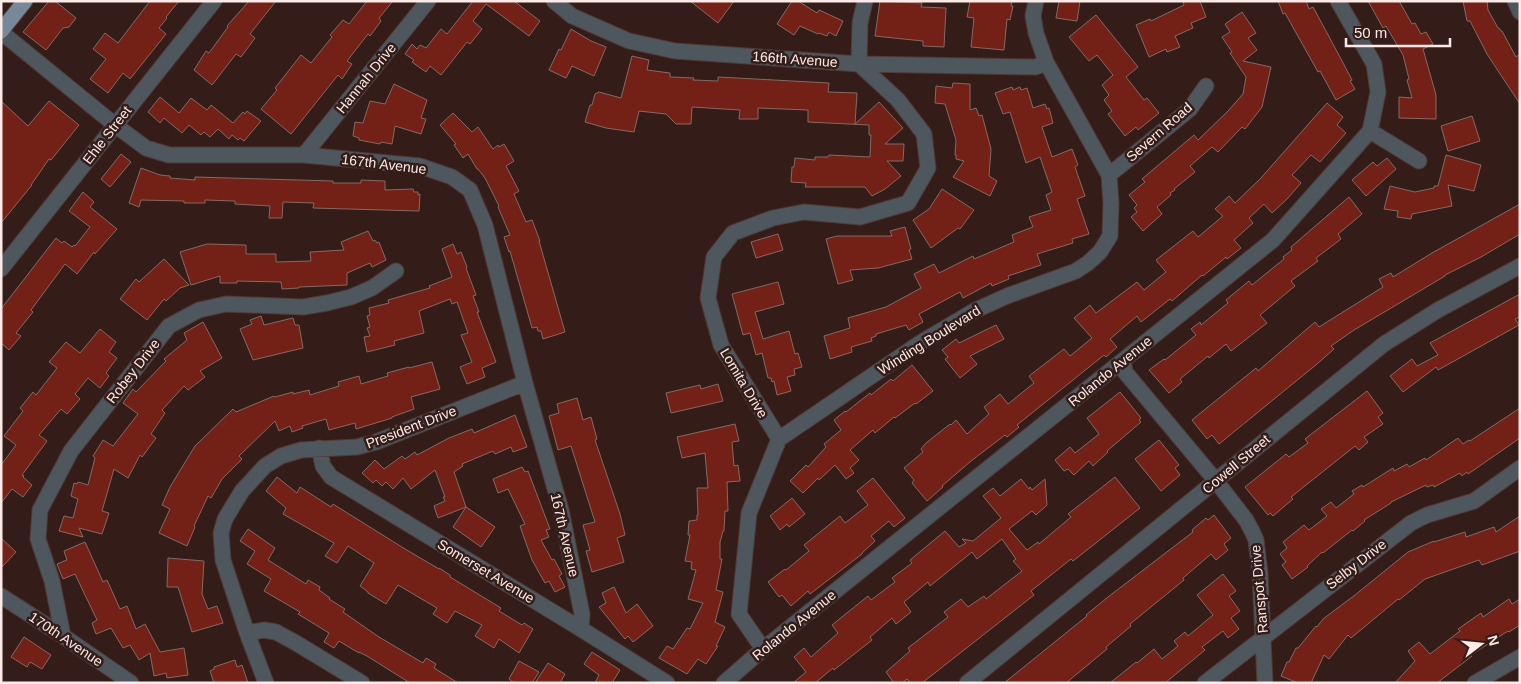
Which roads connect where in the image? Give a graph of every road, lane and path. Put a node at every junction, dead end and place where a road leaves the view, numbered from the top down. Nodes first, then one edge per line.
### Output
1 (25, 1) edge
2 (214, 1) edge
3 (428, 1) edge
4 (554, 1) edge
5 (865, 1) edge
6 (1036, 1) edge
7 (1338, 1) edge
8 (1515, 1) edge
9 (1520, 12) edge
10 (1, 31) edge
11 (1046, 62) junction
12 (860, 64) junction
13 (1206, 86) dead end
14 (115, 125) junction
15 (1370, 131) junction
16 (304, 155) junction
17 (1419, 161) dead end
18 (1109, 174) junction
19 (1520, 266) edge
20 (1, 269) edge
21 (396, 271) dead end
22 (1123, 361) junction
23 (525, 382) junction
24 (779, 439) junction
25 (319, 448) junction
26 (1520, 468) edge
27 (1216, 481) junction
28 (1, 596) edge
29 (581, 629) junction
30 (247, 634) junction
31 (63, 636) junction
32 (1263, 636) junction
33 (763, 649) junction
34 (1520, 657) edge
35 (113, 677) edge
36 (131, 683) edge
37 (266, 683) edge
38 (362, 683) edge
39 (667, 683) edge
40 (724, 683) edge
41 (967, 683) edge
42 (1205, 683) edge
43 (1264, 683) edge
44 (1475, 683) edge

1 - 10 main road
2 - 14 street, Ehle Street
3 - 16 street, Hannah Drive
4 - 12 street, 166th Avenue
5 - 12 street
6 - 11 street, Winding Boulevard
7 - 15 street
8 - 9 street
10 - 14 street, 167th Avenue
11 - 12 street, 166th Avenue
11 - 18 street, Winding Boulevard
12 - 24 street, Lomita Drive
13 - 18 street, Severn Road
14 - 16 street, 167th Avenue
14 - 20 street, Ehle Street
15 - 17 street
15 - 22 street, Rolando Avenue
16 - 23 street, 167th Avenue
18 - 24 street, Winding Boulevard
19 - 27 street, Cowell Street
21 - 31 street, Robey Drive
22 - 27 street, Ranspot Drive
22 - 33 street, Rolando Avenue
23 - 25 street, President Drive
23 - 29 street, 167th Avenue
24 - 33 street
25 - 29 street, Somerset Avenue
25 - 30 street, President Drive
26 - 32 street, Selby Drive
27 - 32 street, Ranspot Drive
27 - 41 street, Cowell Street
28 - 31 street, 170th Avenue
29 - 39 street, Somerset Avenue
30 - 37 street, President Drive
30 - 38 street
31 - 35 street, 170th Avenue
32 - 42 street, Selby Drive
32 - 43 street, Ranspot Drive
33 - 40 street, Rolando Avenue
34 - 44 street
35 - 36 street, 170th Avenue

